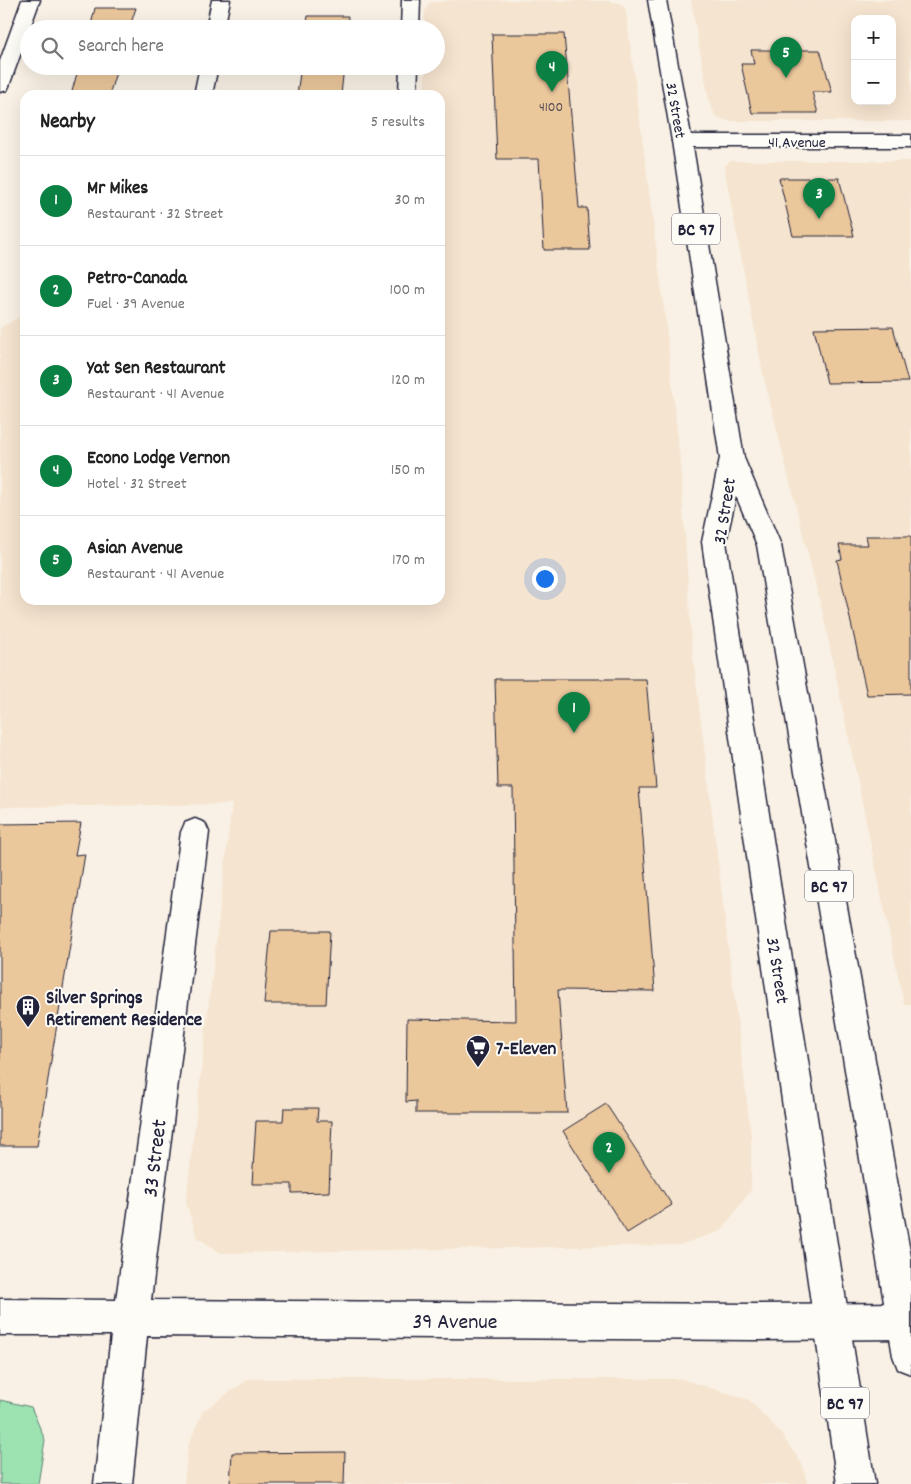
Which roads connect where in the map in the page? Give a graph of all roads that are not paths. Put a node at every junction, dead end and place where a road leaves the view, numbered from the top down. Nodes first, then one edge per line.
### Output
1 (31, 0) edge
2 (221, 0) edge
3 (411, 0) edge
4 (657, 0) edge
5 (24, 20) edge
6 (218, 20) edge
7 (410, 20) edge
8 (20, 31) edge
9 (206, 75) edge
10 (409, 75) edge
11 (0, 86) edge
12 (204, 90) edge
13 (408, 90) edge
14 (682, 140) junction
15 (911, 141) edge
16 (732, 458) junction
17 (195, 832) dead end
18 (0, 1317) edge
19 (131, 1319) junction
20 (908, 1321) edge
21 (833, 1322) junction
22 (911, 1356) edge
23 (113, 1484) edge
24 (856, 1484) edge

1 - 5 main road
2 - 6 main road
3 - 7 main road
4 - 14 main road, 32 Street / BC 97
8 - 11 main road
9 - 12 main road
10 - 13 main road
14 - 15 main road, 41 Avenue
14 - 16 main road, 32 Street / BC 97
16 - 20 main road, 32 Street / BC 97
16 - 21 main road, 32 Street / BC 97
17 - 19 main road, 33 Street
18 - 19 main road, 39 Avenue
19 - 21 main road, 39 Avenue
19 - 23 main road, 33 Street
20 - 21 main road, 39 Avenue
20 - 22 main road, 32 Street / BC 97
21 - 24 main road, 32 Street / BC 97

